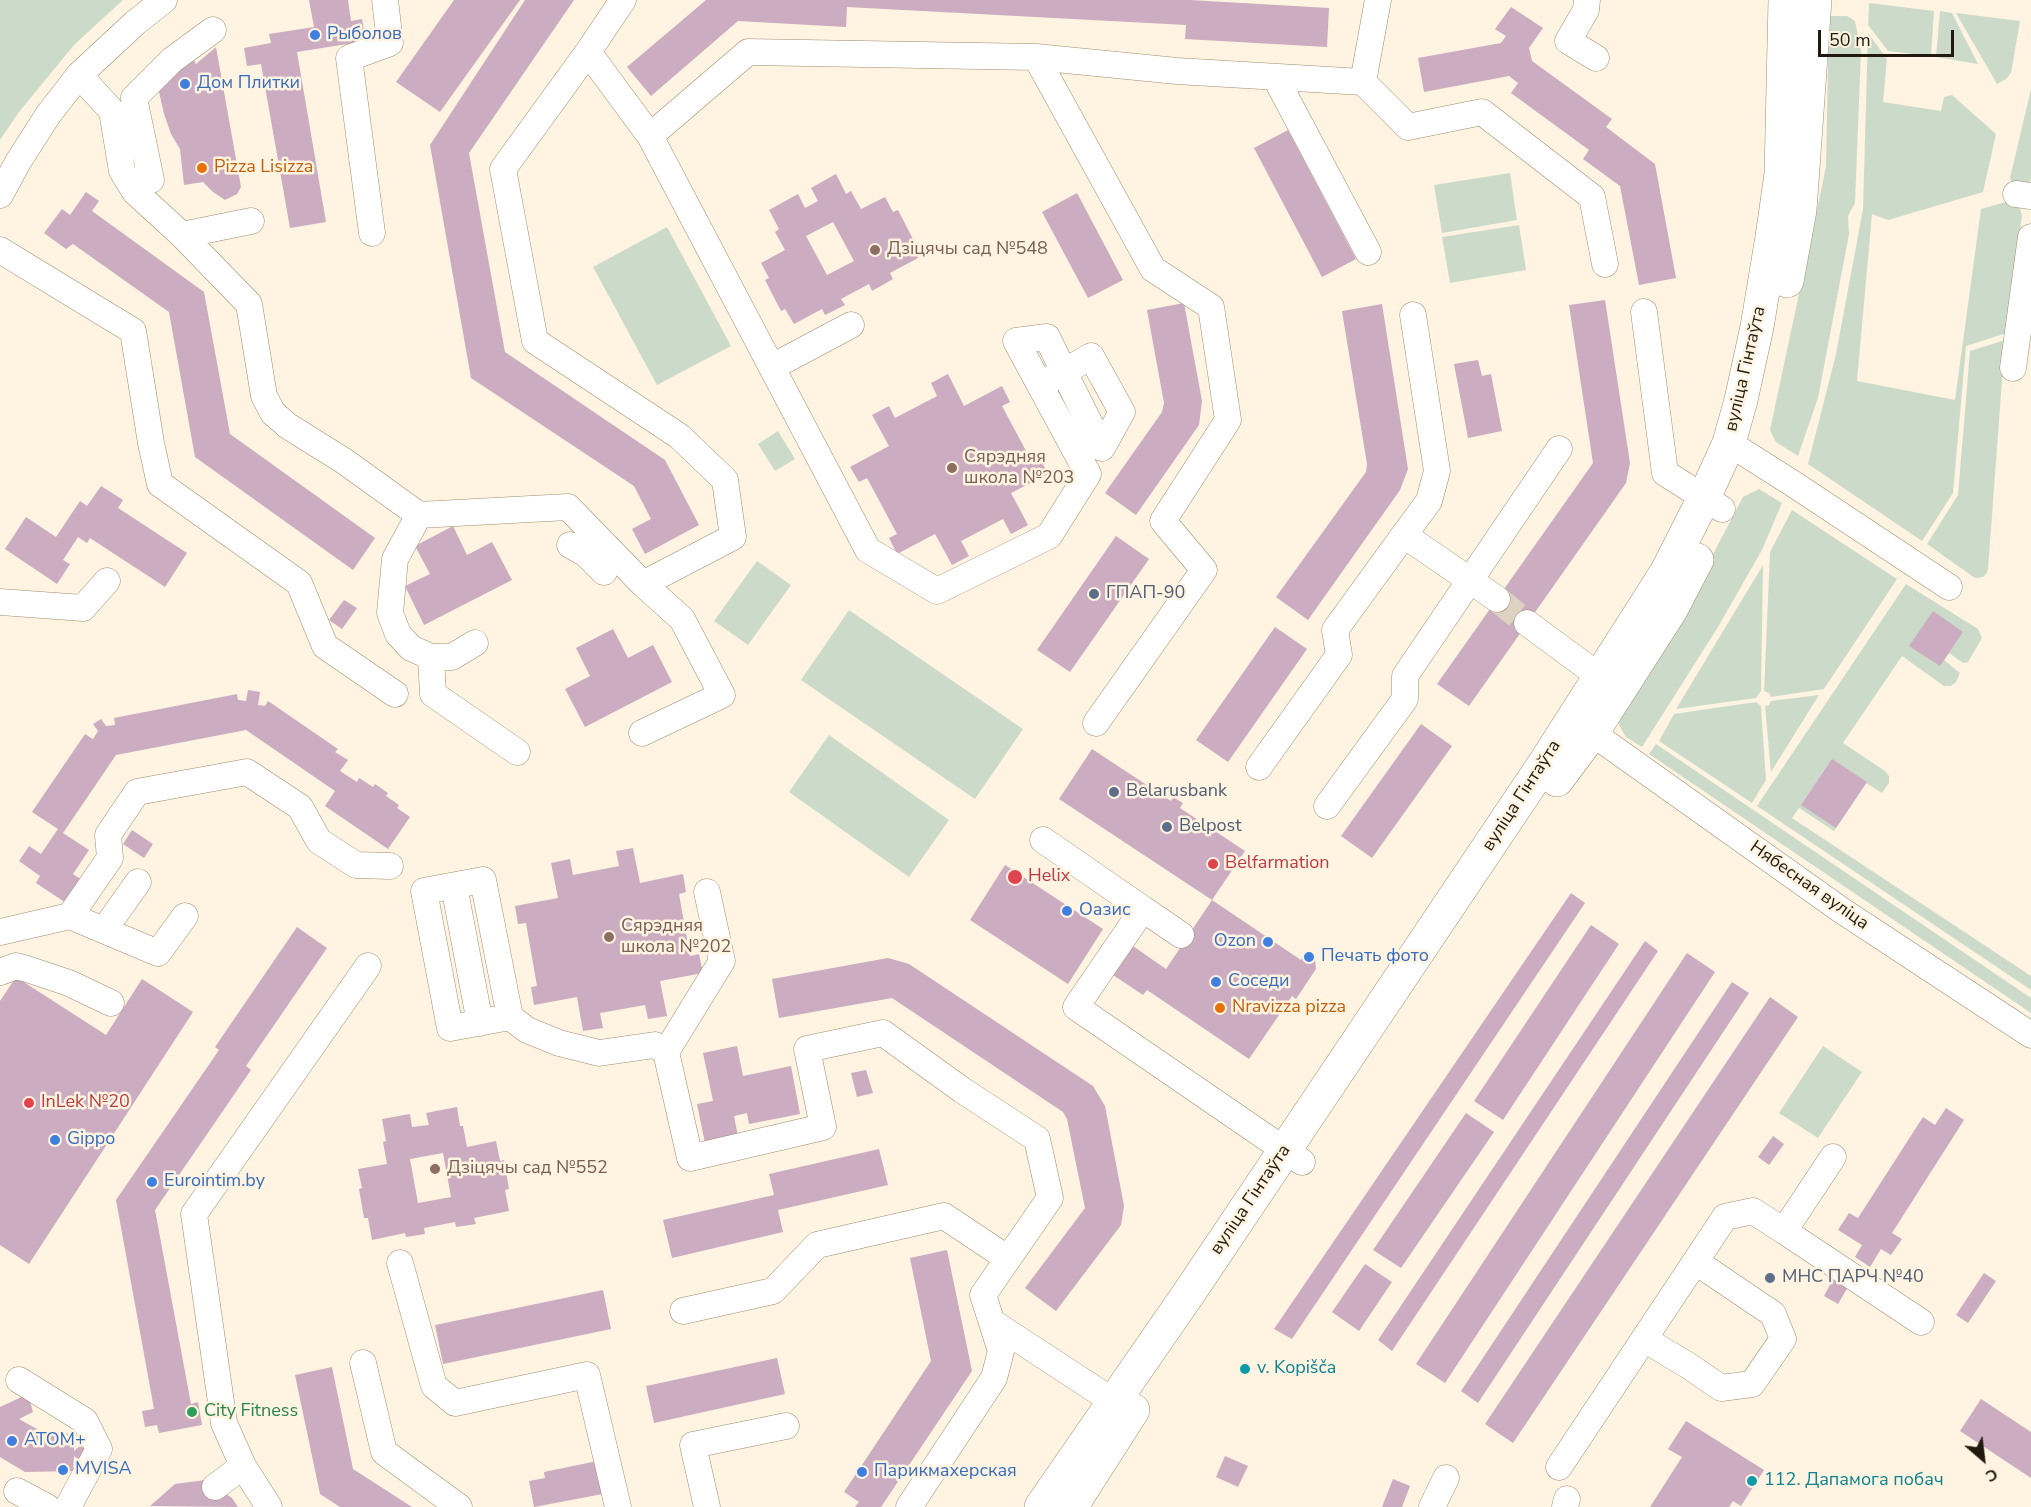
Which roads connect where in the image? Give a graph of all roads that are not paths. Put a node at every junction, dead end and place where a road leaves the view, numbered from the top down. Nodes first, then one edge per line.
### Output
1 (164, 0) edge
2 (385, 0) edge
3 (623, 0) edge
4 (1377, 0) edge
5 (1587, 0) edge
6 (1785, 0) edge
7 (1815, 0) edge
8 (213, 30) dead end
9 (588, 52) junction
10 (1036, 57) junction
11 (1596, 58) dead end
12 (79, 75) junction
13 (1275, 77) junction
14 (1363, 82) junction
15 (650, 136) junction
16 (131, 185) junction
17 (0, 195) edge
18 (251, 221) dead end
19 (372, 233) dead end
20 (183, 235) junction
21 (2031, 237) edge
22 (0, 250) edge
23 (1368, 252) dead end
24 (1605, 264) dead end
25 (2031, 307) edge
26 (1644, 312) dead end
27 (1413, 315) dead end
28 (851, 325) dead end
29 (772, 366) junction
30 (1064, 372) junction
31 (1040, 385) junction
32 (1111, 392) junction
33 (1083, 410) junction
34 (1061, 424) junction
35 (1102, 448) junction
36 (1737, 448) junction
37 (1559, 449) dead end
38 (1088, 474) junction
39 (1713, 504) junction
40 (419, 515) junction
41 (1404, 536) junction
42 (584, 544) junction
43 (604, 572) dead end
44 (1469, 580) junction
45 (107, 581) dead end
46 (643, 584) junction
47 (1949, 587) dead end
48 (1497, 599) tunnel mouth
49 (0, 602) edge
50 (1527, 623) tunnel mouth
51 (475, 643) dead end
52 (431, 657) junction
53 (1599, 676) junction
54 (395, 694) dead end
55 (1096, 723) dead end
56 (1582, 726) junction
57 (642, 733) dead end
58 (517, 753) dead end
59 (1259, 767) dead end
60 (1327, 806) dead end
61 (1043, 840) dead end
62 (390, 866) dead end
63 (138, 882) dead end
64 (454, 885) junction
65 (707, 892) dead end
66 (1143, 909) junction
67 (70, 916) junction
68 (185, 916) dead end
69 (492, 924) junction
70 (462, 929) junction
71 (104, 930) junction
72 (0, 932) edge
73 (432, 935) junction
74 (1181, 935) dead end
75 (368, 966) dead end
76 (501, 970) junction
77 (0, 972) edge
78 (471, 976) junction
79 (441, 982) junction
80 (111, 1003) dead end
81 (510, 1017) junction
82 (480, 1023) junction
83 (2031, 1035) edge
84 (666, 1053) junction
85 (1293, 1155) junction
86 (1833, 1157) dead end
87 (1784, 1231) junction
88 (1007, 1258) junction
89 (1696, 1262) junction
90 (400, 1263) dead end
91 (683, 1311) dead end
92 (992, 1322) junction
93 (1922, 1322) dead end
94 (1644, 1340) junction
95 (363, 1363) dead end
96 (19, 1380) dead end
97 (1122, 1407) junction
98 (786, 1426) dead end
99 (243, 1466) junction
100 (1559, 1467) dead end
101 (1446, 1478) dead end
102 (215, 1487) dead end
103 (17, 1491) dead end
104 (46, 1507) edge
105 (68, 1507) edge
106 (269, 1507) edge
107 (459, 1507) edge
108 (618, 1507) edge
109 (707, 1507) edge
110 (909, 1507) edge
111 (1041, 1507) edge
112 (1071, 1507) edge
113 (1432, 1507) edge

1 - 12 street
2 - 19 street
3 - 9 street
4 - 14 street
5 - 11 street
6 - 36 main road, вуліца Гінтаўта
7 - 36 main road, вуліца Гінтаўта
8 - 16 street
9 - 15 street
9 - 46 street
10 - 13 street
10 - 15 street
10 - 55 street
12 - 16 street
12 - 17 street
13 - 14 street
13 - 23 street
14 - 24 street
15 - 29 street
16 - 20 street
18 - 20 street
20 - 40 street
21 - 25 street
22 - 54 street
26 - 39 street
27 - 41 street
28 - 29 street
29 - 38 street
30 - 31 street
30 - 31 street
30 - 32 street
30 - 33 street
31 - 34 street
32 - 33 street
32 - 35 street
33 - 34 street
33 - 35 street
34 - 38 street
35 - 38 street
36 - 39 main road, вуліца Гінтаўта
36 - 47 street
37 - 44 street
39 - 53 main road, вуліца Гінтаўта
39 - 56 main road, вуліца Гінтаўта
40 - 42 street
40 - 52 street
41 - 44 street
41 - 59 street
42 - 43 street
42 - 46 street
44 - 48 street
44 - 60 street
45 - 49 street
46 - 57 street
50 - 53 street
51 - 52 street
52 - 58 street
53 - 56 main road, вуліца Гінтаўта
56 - 83 street, Нябесная вуліца
56 - 85 main road, вуліца Гінтаўта
61 - 66 street
62 - 67 street
63 - 71 street
64 - 69 street
64 - 70 street
64 - 73 street
65 - 84 street
66 - 74 street
66 - 85 street
67 - 71 street
67 - 72 street
68 - 71 street
69 - 70 street
69 - 76 street
70 - 73 street
70 - 78 street
73 - 79 street
75 - 99 street
76 - 78 street
76 - 81 street
77 - 80 street
78 - 79 street
78 - 82 street
79 - 82 street
81 - 82 street
81 - 84 street
84 - 88 street
85 - 97 main road, вуліца Гінтаўта
86 - 87 street
87 - 89 street
87 - 93 street
88 - 91 street
88 - 92 street
89 - 94 street
89 - 94 street
90 - 108 street
92 - 97 street
92 - 110 street
94 - 100 street
95 - 107 street
96 - 105 street
97 - 111 main road, вуліца Гінтаўта
97 - 112 main road, вуліца Гінтаўта
98 - 109 street
99 - 102 street
99 - 106 street
101 - 113 street
103 - 104 street

